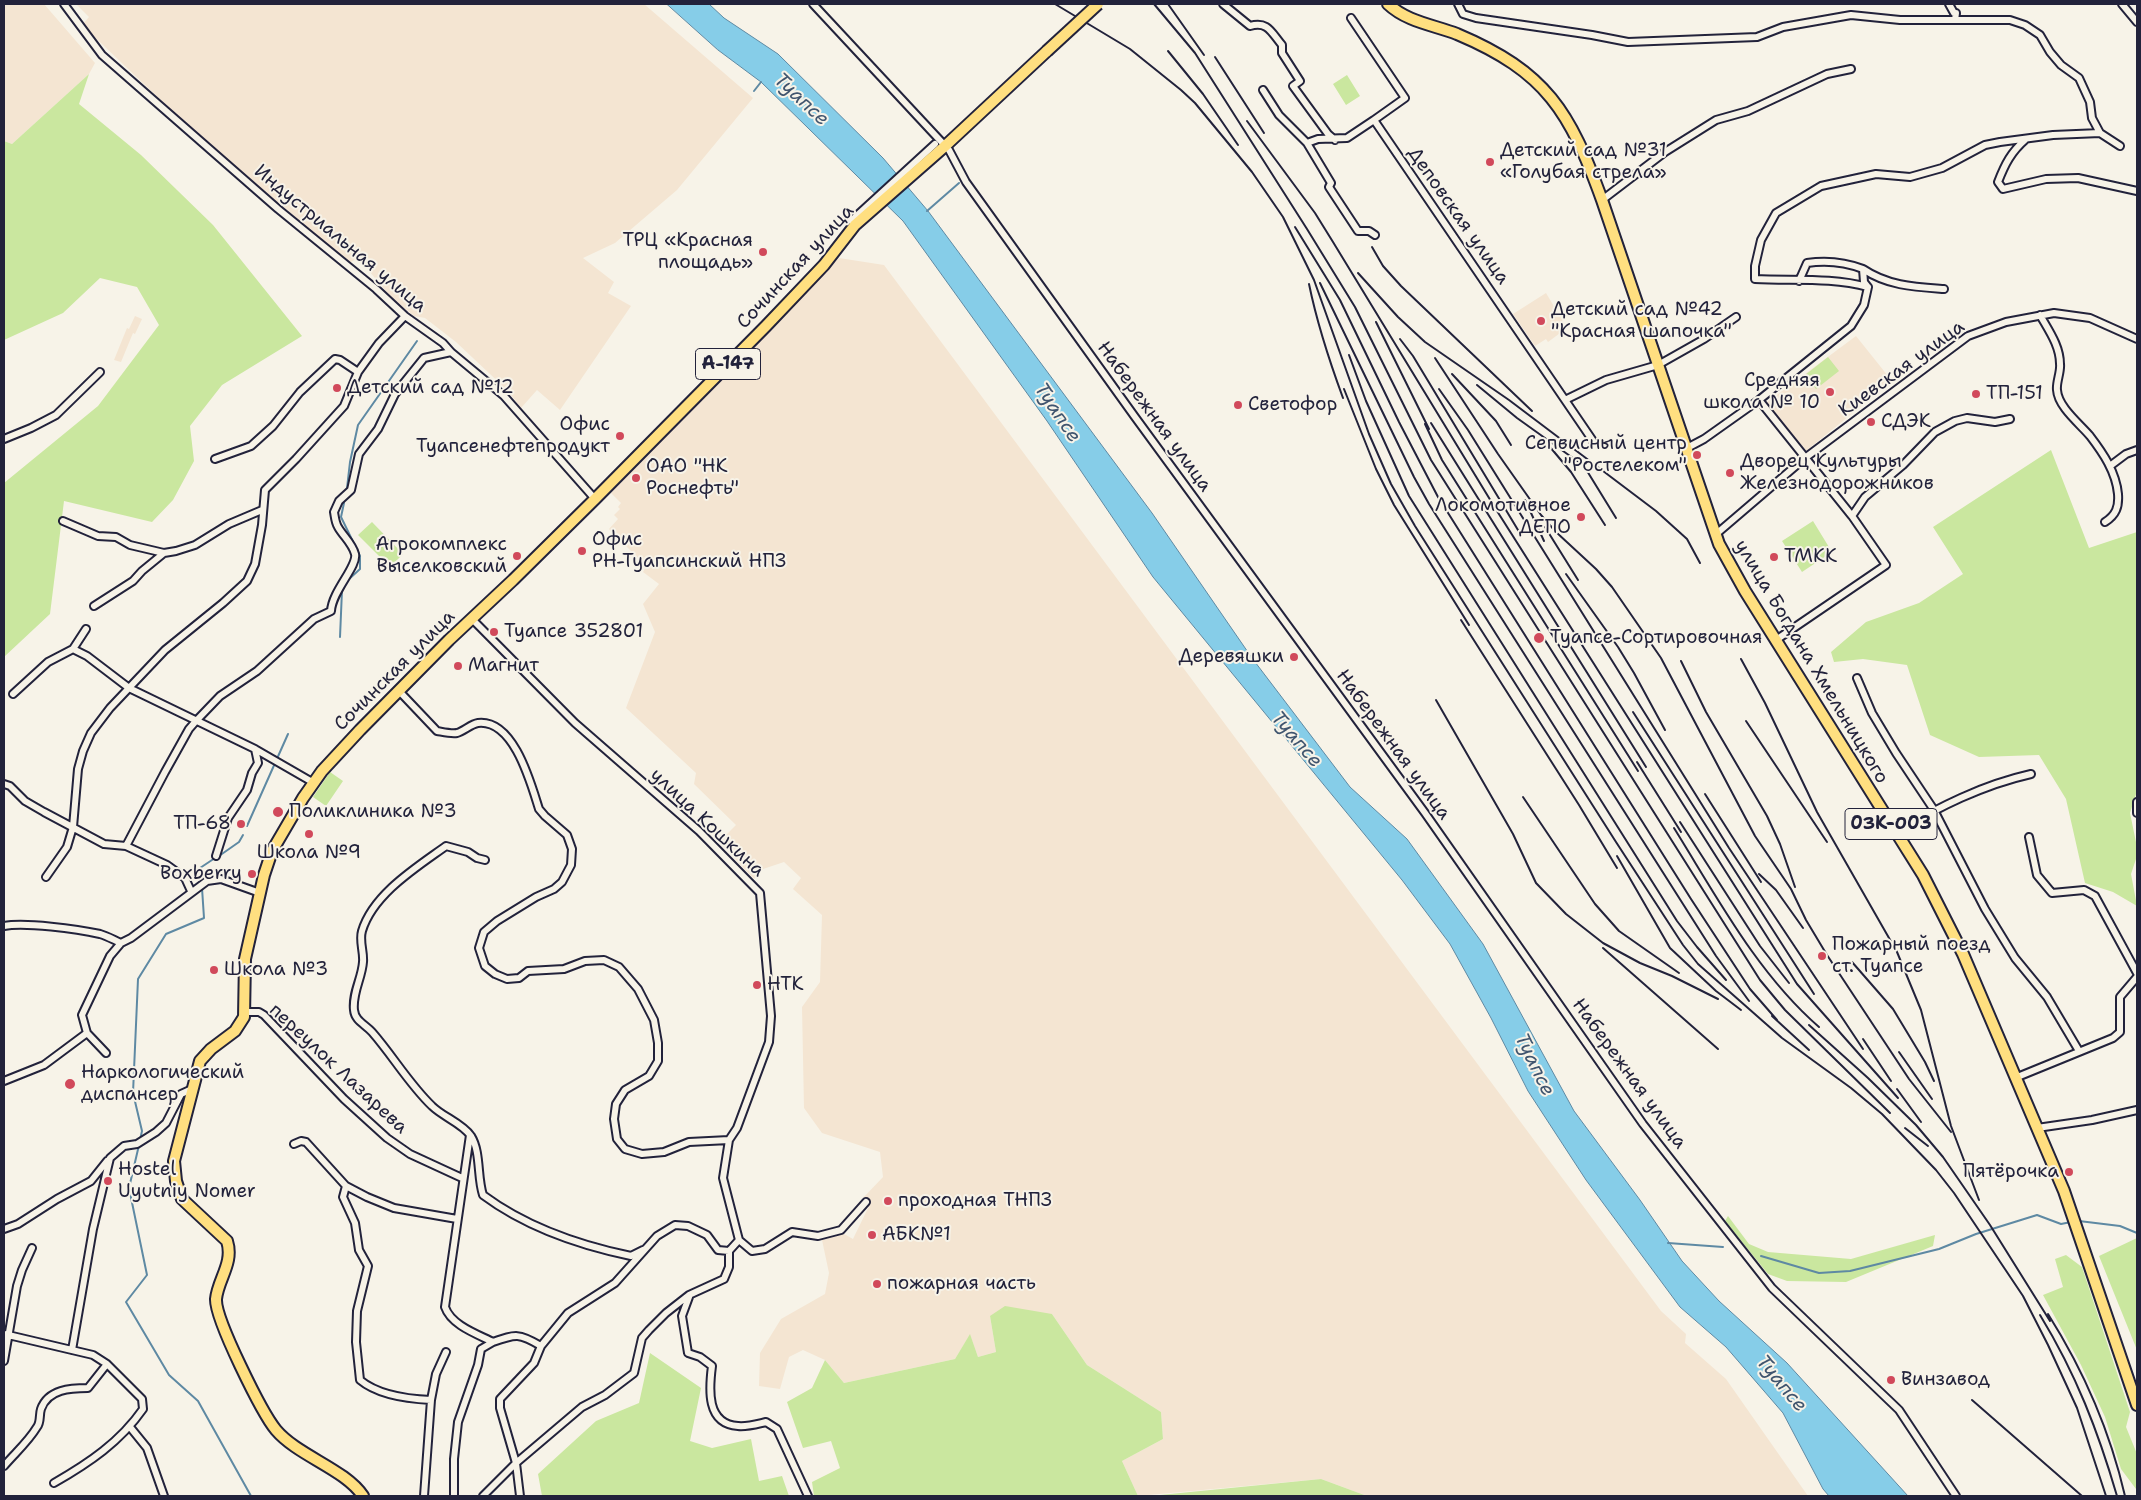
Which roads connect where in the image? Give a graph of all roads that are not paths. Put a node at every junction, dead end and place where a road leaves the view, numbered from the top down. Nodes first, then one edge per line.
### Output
1 (64, 4) edge
2 (814, 4) edge
3 (1098, 4) edge
4 (1223, 4) edge
5 (1458, 4) edge
6 (1949, 4) edge
7 (2122, 4) edge
8 (1394, 5) edge
9 (1351, 18) dead end
10 (1955, 20) junction
11 (2137, 22) edge
12 (1852, 69) dead end
13 (1263, 90) dead end
14 (1374, 120) junction
15 (2100, 133) junction
16 (2027, 138) junction
17 (1335, 140) junction
18 (1307, 143) junction
19 (941, 146) junction
20 (2120, 146) dead end
21 (2137, 192) edge
22 (1602, 200) junction
23 (1375, 235) dead end
24 (1864, 270) junction
25 (1799, 281) junction
26 (1868, 287) junction
27 (1944, 289) dead end
28 (2040, 315) junction
29 (405, 316) junction
30 (1736, 317) dead end
31 (2137, 339) edge
32 (451, 352) junction
33 (1658, 365) junction
34 (100, 372) dead end
35 (358, 372) junction
36 (1565, 400) junction
37 (1759, 400) junction
38 (2010, 419) dead end
39 (4, 439) edge
40 (1593, 441) dead end
41 (1687, 448) junction
42 (2137, 450) edge
43 (215, 458) dead end
44 (1805, 458) junction
45 (2110, 466) junction
46 (595, 498) junction
47 (262, 510) junction
48 (1852, 516) junction
49 (63, 521) dead end
50 (2105, 522) dead end
51 (1715, 535) junction
52 (164, 553) junction
53 (94, 606) dead end
54 (471, 618) junction
55 (86, 629) dead end
56 (1776, 640) junction
57 (73, 649) junction
58 (1858, 678) dead end
59 (129, 688) junction
60 (399, 691) junction
61 (13, 694) dead end
62 (196, 721) junction
63 (256, 749) junction
64 (2031, 774) dead end
65 (314, 783) junction
66 (4, 784) edge
67 (2137, 802) edge
68 (1934, 810) junction
69 (2137, 812) edge
70 (73, 827) junction
71 (1896, 832) junction
72 (2030, 837) dead end
73 (126, 846) junction
74 (216, 856) dead end
75 (485, 860) dead end
76 (46, 877) dead end
77 (191, 891) junction
78 (260, 893) junction
79 (4, 926) edge
80 (121, 943) junction
81 (2137, 975) edge
82 (246, 1012) junction
83 (87, 1033) junction
84 (2079, 1051) junction
85 (106, 1053) dead end
86 (2015, 1078) junction
87 (4, 1081) edge
88 (192, 1089) junction
89 (2137, 1110) edge
90 (2037, 1128) junction
91 (470, 1134) junction
92 (729, 1140) junction
93 (294, 1144) dead end
94 (110, 1158) junction
95 (462, 1178) junction
96 (346, 1186) junction
97 (866, 1202) dead end
98 (457, 1219) junction
99 (4, 1228) edge
100 (739, 1240) junction
101 (32, 1248) dead end
102 (643, 1250) junction
103 (729, 1251) junction
104 (689, 1295) junction
105 (6, 1335) edge
106 (493, 1342) junction
107 (543, 1345) junction
108 (72, 1350) junction
109 (446, 1352) dead end
110 (4, 1361) edge
111 (106, 1364) junction
112 (431, 1400) junction
113 (2137, 1405) edge
114 (130, 1427) junction
115 (516, 1463) junction
116 (4, 1466) edge
117 (54, 1483) dead end
118 (164, 1496) edge
119 (363, 1496) edge
120 (424, 1496) edge
121 (454, 1496) edge
122 (482, 1496) edge
123 (520, 1496) edge
124 (808, 1496) edge
125 (1956, 1496) edge

1 - 29 street, Индустриальная улица
2 - 19 street, Набережная улица
3 - 19 main road, Сочинская улица / А-147, bridge
4 - 17 street
5 - 10 street
6 - 10 street
7 - 11 street
8 - 22 main road, улица Богдана Хмельницкого
9 - 14 street
10 - 15 street
12 - 22 street
13 - 18 street
14 - 17 street
14 - 36 street, Деповская улица
15 - 16 street
15 - 20 street
16 - 21 street
16 - 25 street
17 - 18 street
18 - 23 street
19 - 46 main road, Сочинская улица / А-147
19 - 125 street, Набережная улица
22 - 33 main road, улица Богдана Хмельницкого
24 - 25 street
24 - 26 street
24 - 27 street
25 - 26 street
26 - 37 street
28 - 31 street, Киевская улица
28 - 44 street, Киевская улица
28 - 45 street
29 - 32 street, Индустриальная улица
29 - 35 street
30 - 33 street
32 - 46 street, Индустриальная улица
32 - 62 street
33 - 36 street
33 - 41 main road, улица Богдана Хмельницкого
34 - 39 street
35 - 43 street
35 - 47 street
36 - 40 street, Деповская улица
37 - 41 street
37 - 44 street
38 - 48 street
41 - 51 main road, улица Богдана Хмельницкого
42 - 45 street
44 - 48 street
44 - 51 street, Киевская улица
45 - 50 street
46 - 54 main road, Сочинская улица / А-147
47 - 52 street
47 - 59 street
48 - 56 street
49 - 52 street
51 - 56 main road, улица Богдана Хмельницкого / 03К-003
52 - 53 street
54 - 60 main road, Сочинская улица / А-147
54 - 92 street, улица Кошкина
55 - 57 street
56 - 71 main road, улица Богдана Хмельницкого / 03К-003
57 - 59 street
57 - 61 street
58 - 68 street
59 - 62 street
59 - 70 street
60 - 65 main road, Сочинская улица / А-147
60 - 92 street
62 - 63 street
62 - 73 street
63 - 65 street
63 - 74 street
64 - 68 street
65 - 78 main road, Сочинская улица / А-147
66 - 70 street
67 - 69 street
68 - 71 street
68 - 84 street
70 - 73 street
70 - 76 street
71 - 86 main road, улица Богдана Хмельницкого / 03К-003
72 - 81 street
73 - 77 street
75 - 91 street
77 - 78 street
77 - 80 street
78 - 82 main road, Сочинская улица / А-147
79 - 80 street
80 - 83 street
81 - 84 street
82 - 88 main road
82 - 95 street, переулок Лазарева
83 - 85 street
83 - 87 street
84 - 86 street
86 - 90 main road, улица Богдана Хмельницкого / 03К-003
88 - 94 street
88 - 119 main road
89 - 90 street
90 - 113 main road, 03К-003
91 - 95 street
91 - 102 street
92 - 100 street, улица Кошкина
93 - 96 street
94 - 99 street
94 - 108 street
95 - 98 street
96 - 98 street
96 - 112 street
97 - 100 street
98 - 106 street
100 - 103 street
101 - 105 street
102 - 103 street
102 - 107 street
103 - 104 street
104 - 115 street
104 - 124 street
105 - 108 street
105 - 110 street
106 - 107 street
106 - 121 street
107 - 115 street
108 - 111 street
109 - 112 street
111 - 114 street
111 - 116 street
112 - 120 street
114 - 117 street
114 - 118 street
115 - 122 street
115 - 123 street

